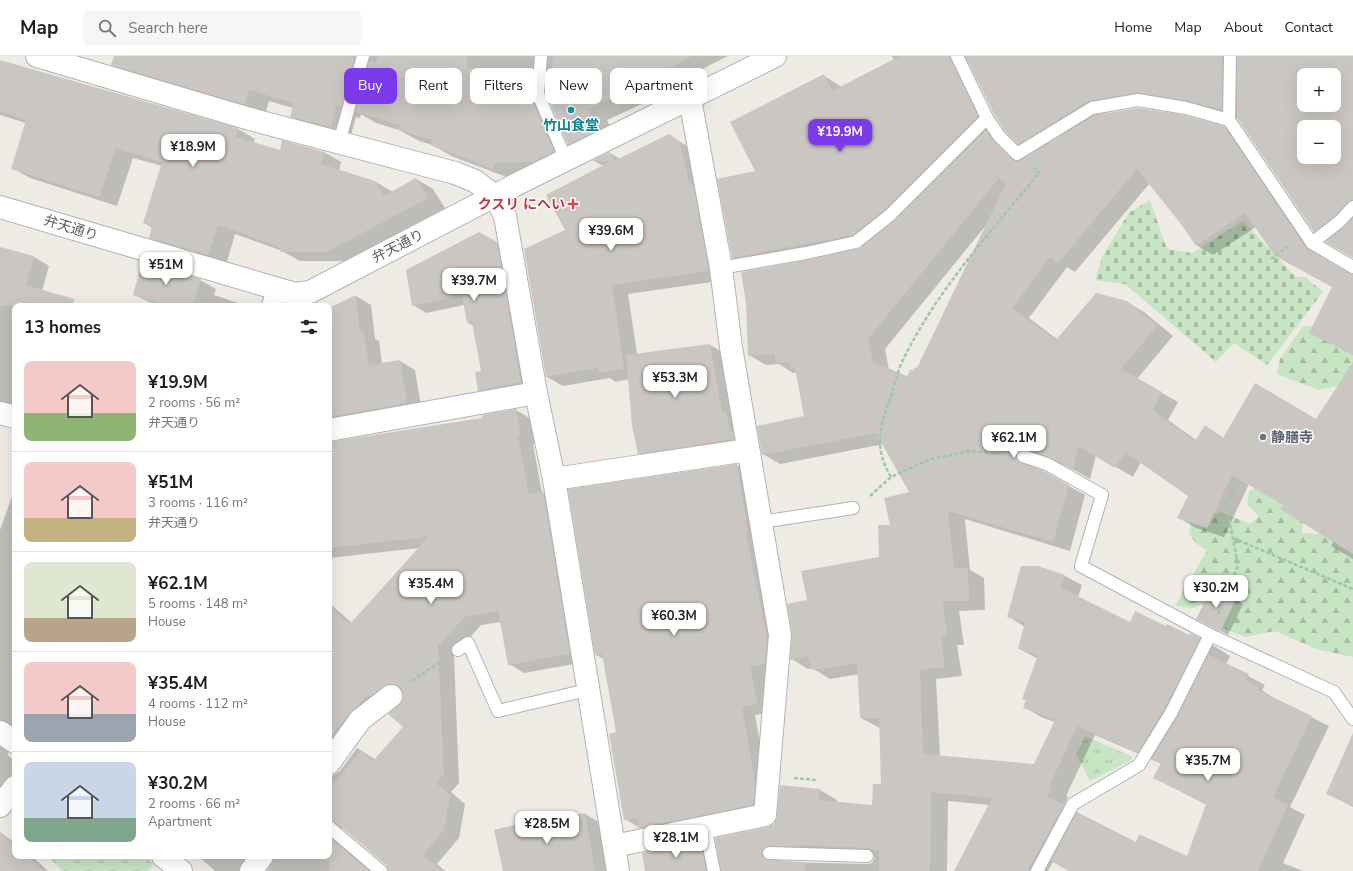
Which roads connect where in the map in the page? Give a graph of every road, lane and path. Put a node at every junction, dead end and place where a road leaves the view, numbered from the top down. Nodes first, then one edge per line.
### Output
1 (37, 56) edge
2 (363, 56) edge
3 (541, 56) edge
4 (775, 56) edge
5 (957, 56) edge
6 (1230, 56) edge
7 (707, 90) edge
8 (680, 104) edge
9 (691, 104) edge
10 (987, 118) junction
11 (1229, 120) junction
12 (339, 143) junction
13 (566, 160) junction
14 (1039, 173) dead end
15 (495, 196) junction
16 (0, 207) edge
17 (1353, 207) edge
18 (1312, 243) junction
19 (1353, 267) edge
20 (721, 268) junction
21 (276, 298) edge
22 (536, 393) junction
23 (0, 413) edge
24 (12, 416) edge
25 (332, 429) edge
26 (748, 450) junction
27 (1023, 456) joint
28 (891, 477) junction
29 (554, 479) junction
30 (1236, 487) dead end
31 (853, 508) joint
32 (761, 522) junction
33 (1233, 538) junction
34 (1353, 589) edge
35 (1210, 634) junction
36 (458, 650) joint
37 (587, 690) junction
38 (391, 696) joint
39 (1353, 719) edge
40 (0, 732) edge
41 (12, 740) edge
42 (332, 759) edge
43 (12, 791) edge
44 (0, 806) edge
45 (705, 827) junction
46 (332, 830) edge
47 (614, 846) junction
48 (768, 853) dead end
49 (867, 856) dead end
50 (167, 859) edge
51 (260, 859) edge
52 (181, 871) edge
53 (251, 871) edge
54 (381, 871) edge
55 (618, 871) edge
56 (714, 871) edge
57 (1037, 871) edge

1 - 12 street
2 - 12 lane
3 - 13 lane
4 - 7 street, 弁天通り
5 - 10 lane
6 - 11 lane
8 - 13 street, 弁天通り
9 - 20 street
10 - 11 lane
10 - 20 lane
11 - 18 lane
12 - 15 street
13 - 15 street, 弁天通り
14 - 28 path
15 - 21 street, 弁天通り
15 - 22 street
16 - 21 street, 弁天通り
17 - 18 lane
18 - 19 lane
20 - 26 street
22 - 25 street
22 - 29 street
23 - 24 street
26 - 29 street
26 - 32 street
27 - 28 path
27 - 35 lane
28 - 31 path
29 - 37 street
30 - 33 path
31 - 32 lane
32 - 45 street
33 - 34 path
33 - 35 path
35 - 39 lane
35 - 57 lane
36 - 37 lane
36 - 38 path
37 - 47 street
38 - 42 street
40 - 41 street
43 - 44 street
45 - 47 street
45 - 56 lane
46 - 54 lane
47 - 55 street
48 - 49 lane
50 - 52 street
51 - 53 street

